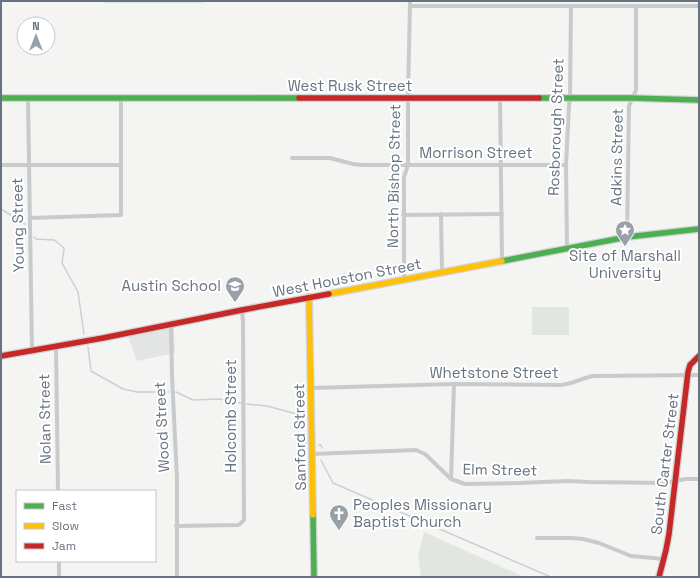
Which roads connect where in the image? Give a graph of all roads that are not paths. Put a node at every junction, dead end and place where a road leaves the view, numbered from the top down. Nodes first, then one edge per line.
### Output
1 (410, 1) edge
2 (410, 6) junction
3 (636, 6) junction
4 (699, 6) edge
5 (570, 7) junction
6 (1, 98) edge
7 (28, 98) junction
8 (121, 98) junction
9 (408, 98) junction
10 (500, 98) junction
11 (570, 98) junction
12 (632, 98) junction
13 (699, 100) edge
14 (292, 158) dead end
15 (1, 165) edge
16 (29, 165) junction
17 (121, 165) junction
18 (408, 165) junction
19 (501, 165) junction
20 (566, 165) junction
21 (441, 214) junction
22 (502, 214) junction
23 (403, 215) junction
24 (30, 218) junction
25 (699, 229) edge
26 (627, 237) junction
27 (567, 248) junction
28 (502, 261) junction
29 (442, 272) junction
30 (404, 279) junction
31 (309, 297) junction
32 (242, 310) junction
33 (171, 324) junction
34 (56, 346) junction
35 (32, 351) junction
36 (1, 356) edge
37 (699, 356) edge
38 (687, 375) junction
39 (699, 375) edge
40 (454, 384) junction
41 (311, 388) junction
42 (312, 454) junction
43 (451, 479) junction
44 (699, 479) edge
45 (676, 481) junction
46 (58, 490) edge
47 (176, 526) junction
48 (537, 538) dead end
49 (664, 559) junction
50 (59, 562) edge
51 (60, 577) edge
52 (177, 577) edge
53 (314, 577) edge
54 (659, 577) edge

1 - 2 street, North Bishop Street
2 - 5 street
2 - 9 street, North Bishop Street
3 - 4 street
3 - 5 street
3 - 12 street, Adkins Street
5 - 11 street, Rosborough Street
6 - 7 street, West Rusk Street
7 - 8 street, West Rusk Street
7 - 16 street, Young Street
8 - 9 street, West Rusk Street
8 - 17 street
9 - 10 street, West Rusk Street
9 - 18 street, North Bishop Street
10 - 11 street, West Rusk Street
10 - 19 street
11 - 12 street, West Rusk Street
11 - 20 street, Rosborough Street
12 - 13 street, West Rusk Street
12 - 26 street, Adkins Street
14 - 18 street, Morrison Street
15 - 16 street
16 - 17 street
16 - 24 street, Young Street
17 - 24 street
18 - 19 street, Morrison Street
18 - 23 street, North Bishop Street
19 - 20 street, Morrison Street
19 - 22 street
20 - 27 street, Rosborough Street
21 - 22 street
21 - 23 street
21 - 29 street
22 - 28 street
23 - 30 street, North Bishop Street
24 - 35 street, Young Street
25 - 26 street, West Houston Street
26 - 27 street, West Houston Street
27 - 28 street, West Houston Street
28 - 29 street, West Houston Street
29 - 30 street, West Houston Street
30 - 31 street, West Houston Street
31 - 32 street, West Houston Street
31 - 41 street, Sanford Street
32 - 33 street, West Houston Street
32 - 47 street, Holcomb Street
33 - 34 street, West Houston Street
33 - 47 street, Wood Street
34 - 35 street, West Houston Street
34 - 46 street, Nolan Street
35 - 36 street, West Houston Street
37 - 38 street, South Carter Street
38 - 39 street, Whetstone Street
38 - 40 street, Whetstone Street
38 - 45 street, South Carter Street
40 - 41 street, Whetstone Street
40 - 43 street
41 - 42 street, Sanford Street
42 - 43 street, Elm Street
42 - 53 street, Sanford Street
43 - 45 street, Elm Street
44 - 45 street, Elm Street
45 - 49 street, South Carter Street
47 - 52 street, Wood Street
48 - 49 street
49 - 54 street, South Carter Street
50 - 51 street

